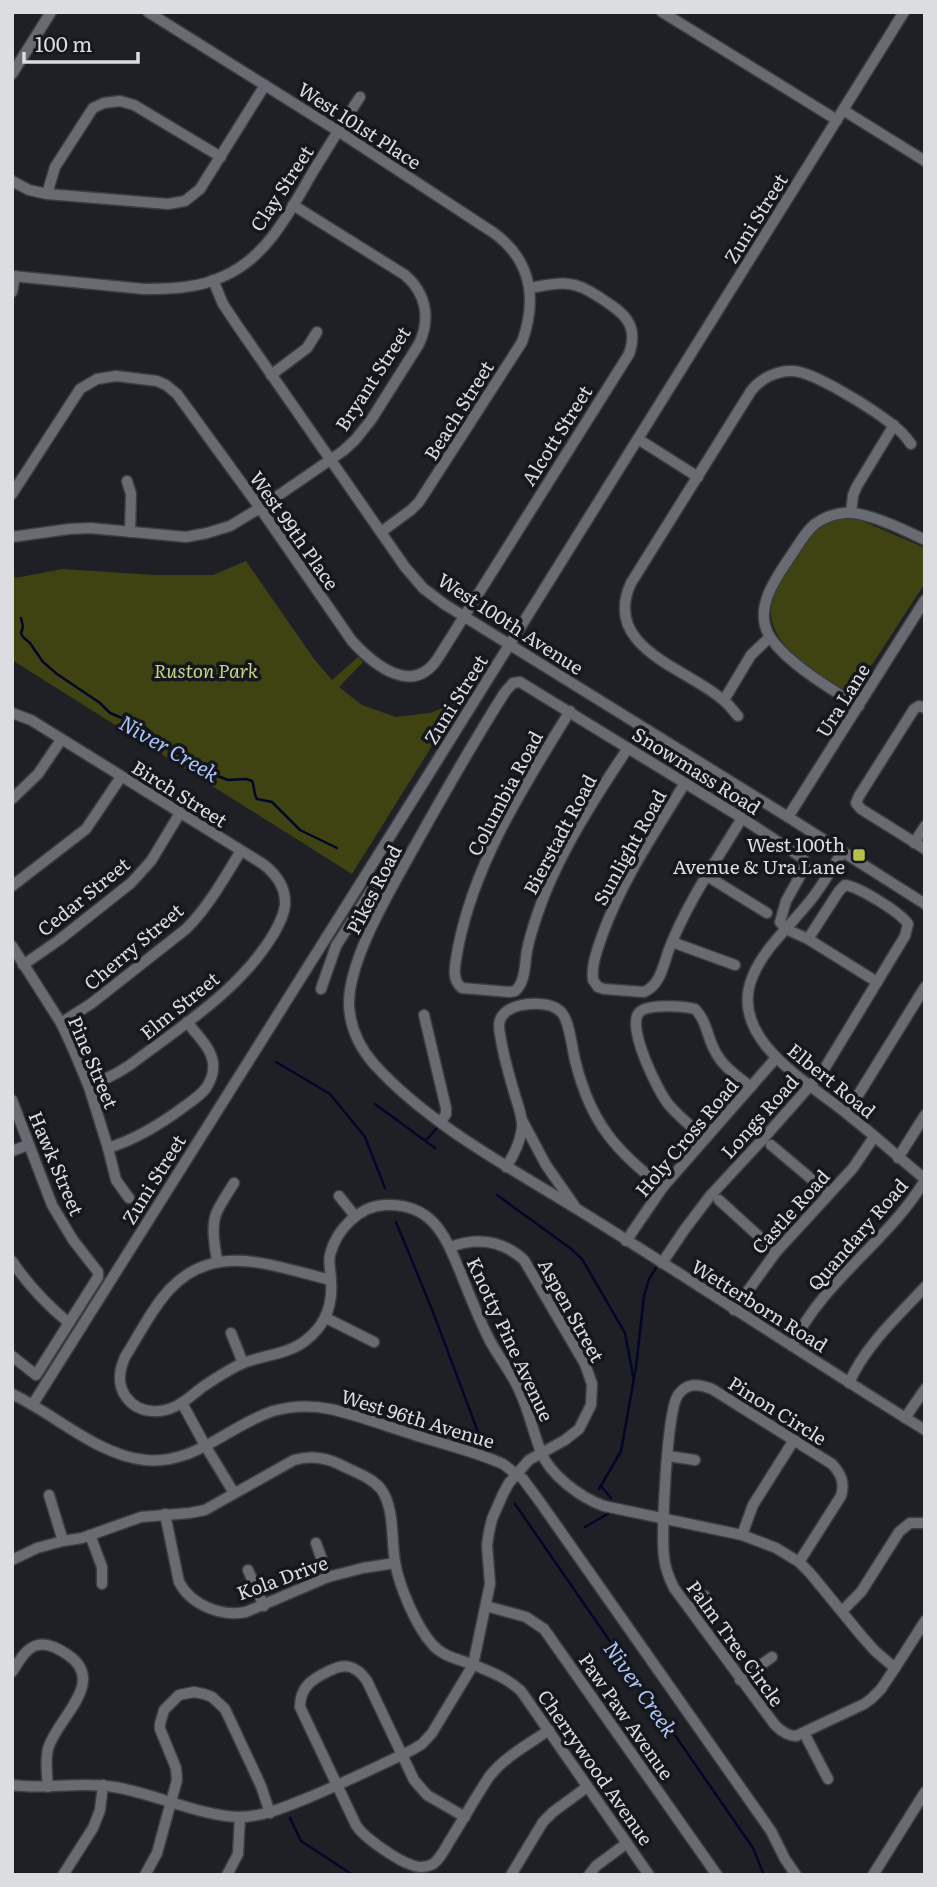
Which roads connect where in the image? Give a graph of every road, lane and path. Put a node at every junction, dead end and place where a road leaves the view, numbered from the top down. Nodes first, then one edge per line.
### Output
1 (51, 12) edge
2 (148, 12) edge
3 (662, 12) edge
4 (904, 12) edge
5 (12, 74) edge
6 (265, 85) junction
7 (360, 97) dead end
8 (843, 110) junction
9 (837, 120) junction
10 (338, 131) junction
11 (220, 157) junction
12 (925, 160) edge
13 (12, 181) edge
14 (47, 194) junction
15 (293, 205) junction
16 (14, 276) edge
17 (213, 280) junction
18 (530, 288) junction
19 (12, 292) edge
20 (317, 331) dead end
21 (271, 374) junction
22 (894, 425) junction
23 (638, 439) junction
24 (911, 444) dead end
25 (329, 460) junction
26 (698, 477) junction
27 (127, 481) dead end
28 (12, 494) edge
29 (260, 508) junction
30 (851, 512) junction
31 (130, 532) junction
32 (381, 532) junction
33 (12, 537) edge
34 (925, 540) edge
35 (925, 600) edge
36 (463, 616) junction
37 (770, 637) junction
38 (509, 645) junction
39 (438, 658) joint
40 (516, 682) joint
41 (724, 700) junction
42 (859, 706) junction
43 (925, 708) edge
44 (570, 711) junction
45 (12, 713) edge
46 (738, 716) dead end
47 (61, 740) junction
48 (628, 748) junction
49 (121, 777) junction
50 (685, 783) junction
51 (12, 799) edge
52 (180, 813) junction
53 (788, 817) junction
54 (742, 818) junction
55 (925, 826) edge
56 (914, 842) junction
57 (925, 849) edge
58 (241, 851) junction
59 (842, 852) junction
60 (707, 876) junction
61 (393, 885) junction
62 (12, 886) edge
63 (788, 899) junction
64 (925, 904) edge
65 (802, 910) junction
66 (767, 913) dead end
67 (786, 929) junction
68 (275, 932) joint
69 (808, 939) junction
70 (672, 942) junction
71 (12, 946) edge
72 (23, 965) junction
73 (735, 965) dead end
74 (877, 982) junction
75 (925, 987) edge
76 (320, 989) dead end
77 (486, 991) joint
78 (424, 1015) dead end
79 (187, 1022) junction
80 (61, 1023) junction
81 (776, 1058) junction
82 (810, 1085) junction
83 (89, 1087) junction
84 (751, 1087) junction
85 (12, 1100) edge
86 (426, 1110) joint
87 (847, 1113) junction
88 (925, 1115) edge
89 (522, 1119) junction
90 (441, 1122) junction
91 (874, 1136) junction
92 (705, 1139) junction
93 (28, 1145) junction
94 (771, 1145) dead end
95 (108, 1148) junction
96 (12, 1151) edge
97 (898, 1158) junction
98 (506, 1167) junction
99 (925, 1179) edge
100 (234, 1184) dead end
101 (663, 1187) junction
102 (828, 1193) junction
103 (339, 1196) dead end
104 (129, 1198) dead end
105 (719, 1200) dead end
106 (577, 1209) junction
107 (355, 1216) junction
108 (626, 1241) junction
109 (450, 1247) junction
110 (776, 1252) junction
111 (12, 1261) edge
112 (217, 1261) junction
113 (662, 1263) junction
114 (331, 1280) junction
115 (925, 1287) edge
116 (734, 1310) junction
117 (326, 1318) junction
118 (69, 1323) junction
119 (231, 1333) dead end
120 (374, 1342) dead end
121 (792, 1346) junction
122 (12, 1356) edge
123 (243, 1363) junction
124 (849, 1383) junction
125 (925, 1389) edge
126 (12, 1394) edge
127 (182, 1403) junction
128 (33, 1404) junction
129 (905, 1418) junction
130 (925, 1430) edge
131 (794, 1440) junction
132 (206, 1447) junction
133 (542, 1453) junction
134 (668, 1455) junction
135 (695, 1460) dead end
136 (517, 1474) junction
137 (234, 1493) junction
138 (49, 1495) dead end
139 (165, 1514) junction
140 (664, 1518) junction
141 (925, 1523) edge
142 (90, 1535) junction
143 (742, 1535) junction
144 (63, 1541) junction
145 (316, 1543) dead end
146 (12, 1560) edge
147 (799, 1562) junction
148 (395, 1563) junction
149 (248, 1570) dead end
150 (328, 1577) junction
151 (102, 1584) dead end
152 (705, 1596) dead end
153 (264, 1606) junction
154 (486, 1606) junction
155 (689, 1608) junction
156 (842, 1611) junction
157 (925, 1621) edge
158 (772, 1657) dead end
159 (473, 1665) junction
160 (895, 1668) junction
161 (12, 1672) edge
162 (740, 1680) junction
163 (549, 1730) junction
164 (804, 1733) junction
165 (402, 1755) junction
166 (828, 1779) dead end
167 (103, 1785) junction
168 (338, 1785) junction
169 (12, 1786) edge
170 (48, 1787) junction
171 (587, 1787) junction
172 (925, 1792) edge
173 (170, 1801) junction
174 (270, 1814) junction
175 (240, 1817) junction
176 (465, 1817) junction
177 (627, 1843) junction
178 (63, 1875) edge
179 (145, 1875) edge
180 (227, 1875) edge
181 (511, 1875) edge
182 (589, 1875) edge
183 (649, 1875) edge
184 (716, 1875) edge
185 (796, 1875) edge
186 (873, 1875) edge

1 - 5 street
2 - 6 street, West 101st Place
3 - 9 street
4 - 8 street, Zuni Street
6 - 10 street, West 101st Place
6 - 11 street
7 - 10 street, Clay Street
8 - 9 street, Zuni Street
8 - 12 street
9 - 23 street, Zuni Street
10 - 15 street, Clay Street
10 - 18 street, West 101st Place
11 - 14 street
11 - 14 street
13 - 14 street
15 - 17 street, Clay Street
15 - 25 street, Bryant Street
16 - 17 street
16 - 19 street
17 - 21 street, West 100th Avenue
18 - 32 street, Beach Street
18 - 36 street, Alcott Street
20 - 21 street
21 - 25 street, West 100th Avenue
22 - 24 street
22 - 26 street
22 - 30 street
23 - 26 street
23 - 38 street, Zuni Street
25 - 29 street, Bryant Street
25 - 32 street, West 100th Avenue
26 - 41 street
27 - 31 street
28 - 29 street, West 99th Place
29 - 31 street, Bryant Street
29 - 39 street, West 99th Place
30 - 34 street
30 - 37 street
31 - 33 street, Bryant Street
32 - 36 street, West 100th Avenue
35 - 42 street, Ura Lane
36 - 38 street, West 100th Avenue
36 - 39 street, Alcott Street
37 - 41 street
37 - 42 street
38 - 53 street, West 100th Avenue
38 - 128 street, Zuni Street
40 - 44 street, Snowmass Road
40 - 61 street, Pikes Road
41 - 46 street
42 - 53 street, Ura Lane
43 - 56 street
44 - 48 street, Snowmass Road
44 - 77 street, Columbia Road
45 - 47 street, Birch Street
47 - 49 street, Birch Street
47 - 51 street
48 - 50 street, Snowmass Road
48 - 77 street, Bierstadt Road
49 - 52 street, Birch Street
49 - 62 street
50 - 54 street, Snowmass Road
50 - 70 street, Sunlight Road
52 - 58 street, Birch Street
52 - 72 street, Cedar Street
53 - 59 street, West 100th Avenue
54 - 60 street
54 - 63 street, Snowmass Road
55 - 56 street
56 - 57 street
58 - 68 street, Birch Street
58 - 80 street, Cherry Street
59 - 64 street, West 100th Avenue
59 - 65 street, Elbert Road
60 - 66 street
60 - 70 street
61 - 76 street
61 - 86 street, Pikes Road
63 - 65 street
63 - 67 street
65 - 67 street, Elbert Road
67 - 69 street
67 - 81 street, Elbert Road
68 - 79 street, Elm Street
69 - 74 street
69 - 74 street, Longs Road
70 - 73 street
71 - 72 street, Pine Street
72 - 80 street, Pine Street
74 - 82 street, Longs Road
75 - 87 street
78 - 90 street
79 - 83 street, Elm Street
79 - 95 street
80 - 83 street, Pine Street
81 - 82 street, Elbert Road
81 - 84 street, Holy Cross Road
82 - 87 street, Elbert Road
82 - 113 street, Longs Road
83 - 95 street, Pine Street
84 - 92 street, Holy Cross Road
84 - 92 street
85 - 93 street, Hawk Street
86 - 90 street, Wetterborn Road
87 - 91 street, Elbert Road
88 - 97 street
89 - 98 street
89 - 101 street, Wetterborn Road
89 - 106 street, Wetterborn Road
90 - 98 street, Wetterborn Road
91 - 97 street, Elbert Road
91 - 102 street, Castle Road
92 - 101 street, Holy Cross Road
93 - 96 street
93 - 118 street, Hawk Street
94 - 102 street
95 - 104 street, Pine Street
97 - 99 street, Elbert Road
98 - 106 street, Wetterborn Road
99 - 121 street, Quandary Road
100 - 112 street
101 - 108 street, Holy Cross Road
102 - 110 street, Castle Road
103 - 107 street
105 - 110 street
106 - 108 street, Wetterborn Road
107 - 109 street, Knotty Pine Avenue
107 - 114 street
108 - 113 street, Wetterborn Road
109 - 133 street, Knotty Pine Avenue
109 - 133 street, Aspen Street
110 - 116 street, Castle Road
111 - 118 street
112 - 114 street
112 - 127 street
113 - 116 street, Wetterborn Road
114 - 117 street
115 - 124 street
116 - 121 street, Wetterborn Road
117 - 120 street
117 - 123 street
118 - 122 street
119 - 123 street
121 - 124 street, Wetterborn Road
123 - 127 street
124 - 129 street, Wetterborn Road
125 - 129 street
126 - 128 street, West 96th Avenue
127 - 132 street
128 - 132 street, West 96th Avenue
129 - 130 street, Wetterborn Road
131 - 134 street, Pinon Circle
131 - 143 street
131 - 147 street, Pinon Circle
132 - 136 street, West 96th Avenue
132 - 137 street
133 - 136 street, Aspen Street
133 - 140 street, Knotty Pine Avenue
134 - 135 street
134 - 140 street, Pinon Circle
136 - 154 street, Aspen Street
136 - 185 street, West 96th Avenue
137 - 139 street, Cherrywood Avenue
137 - 148 street, Cherrywood Avenue
138 - 144 street
139 - 142 street, Cherrywood Avenue
139 - 153 street, Kola Drive
140 - 143 street, Knotty Pine Avenue
140 - 155 street, Palm Tree Circle
141 - 156 street
142 - 144 street, Cherrywood Avenue
142 - 151 street
143 - 147 street, Knotty Pine Avenue
144 - 146 street, Cherrywood Avenue
145 - 150 street
147 - 156 street, Knotty Pine Avenue
148 - 150 street, Kola Drive
148 - 159 street, Cherrywood Avenue
149 - 153 street
150 - 153 street, Kola Drive
152 - 155 street
154 - 159 street, Aspen Street
154 - 184 street, Paw Paw Avenue
155 - 162 street, Palm Tree Circle
156 - 160 street, Knotty Pine Avenue
157 - 160 street
158 - 162 street
159 - 163 street, Cherrywood Avenue
159 - 165 street, Aspen Street
160 - 164 street
161 - 170 street
162 - 164 street, Palm Tree Circle
163 - 171 street, Cherrywood Avenue
163 - 176 street
164 - 166 street
165 - 168 street, Aspen Street
165 - 168 street
165 - 176 street
167 - 170 street, Aspen Street
167 - 173 street, Aspen Street
167 - 178 street
168 - 174 street, Aspen Street
168 - 176 street
169 - 170 street, Aspen Street
171 - 177 street, Cherrywood Avenue
171 - 181 street
172 - 186 street
173 - 174 street
173 - 175 street, Aspen Street
173 - 179 street
174 - 175 street, Aspen Street
175 - 180 street
177 - 182 street
177 - 183 street, Cherrywood Avenue

